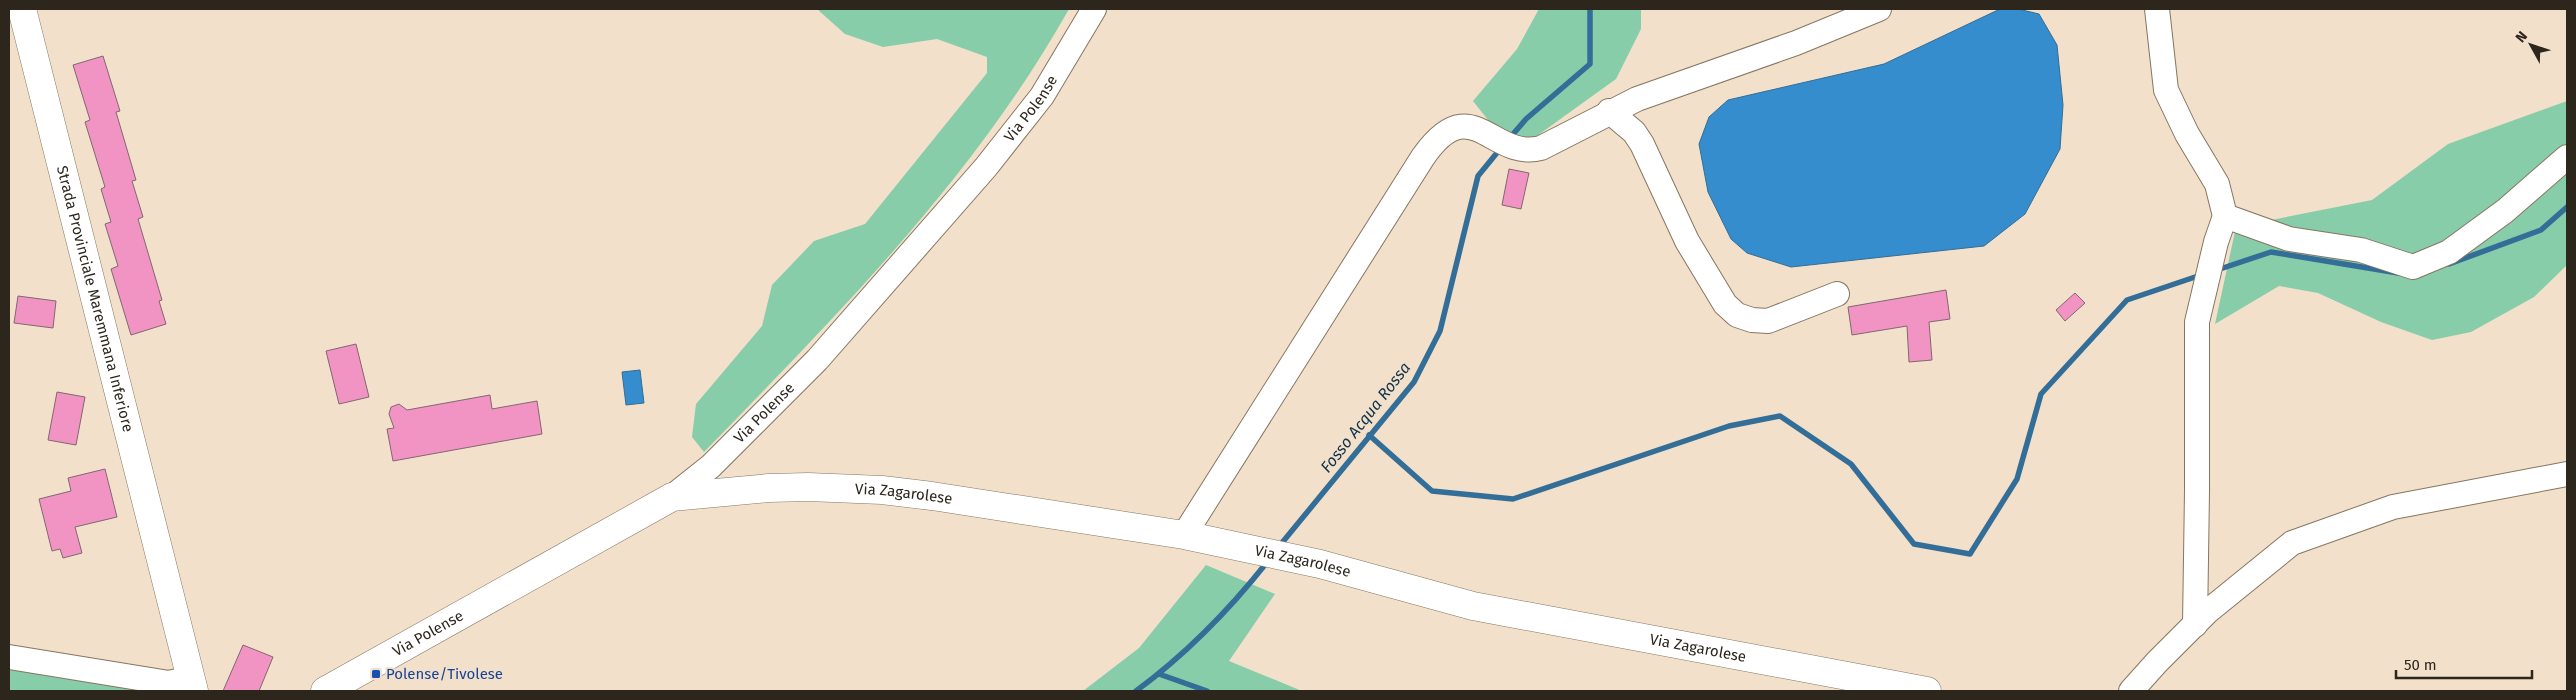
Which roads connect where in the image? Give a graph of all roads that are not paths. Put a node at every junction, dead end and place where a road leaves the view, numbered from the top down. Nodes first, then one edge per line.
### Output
1 (22, 9) edge
2 (1094, 9) edge
3 (1879, 9) edge
4 (2157, 9) edge
5 (1609, 111) junction
6 (2567, 157) edge
7 (2226, 216) junction
8 (1837, 294) dead end
9 (2567, 474) edge
10 (672, 496) junction
11 (1184, 535) junction
12 (2195, 625) junction
13 (9, 657) edge
14 (192, 684) edge
15 (325, 691) edge
16 (1927, 691) edge
17 (2131, 691) edge

1 - 14 main road, Strada Provinciale Maremmana Inferiore
2 - 10 street, Via Polense
3 - 5 street
4 - 7 street
5 - 8 street
5 - 11 street
6 - 7 street
7 - 12 street
9 - 12 street
10 - 11 main road, Via Zagarolese
10 - 15 main road, Via Polense
11 - 16 main road, Via Zagarolese
12 - 17 street
13 - 14 street

